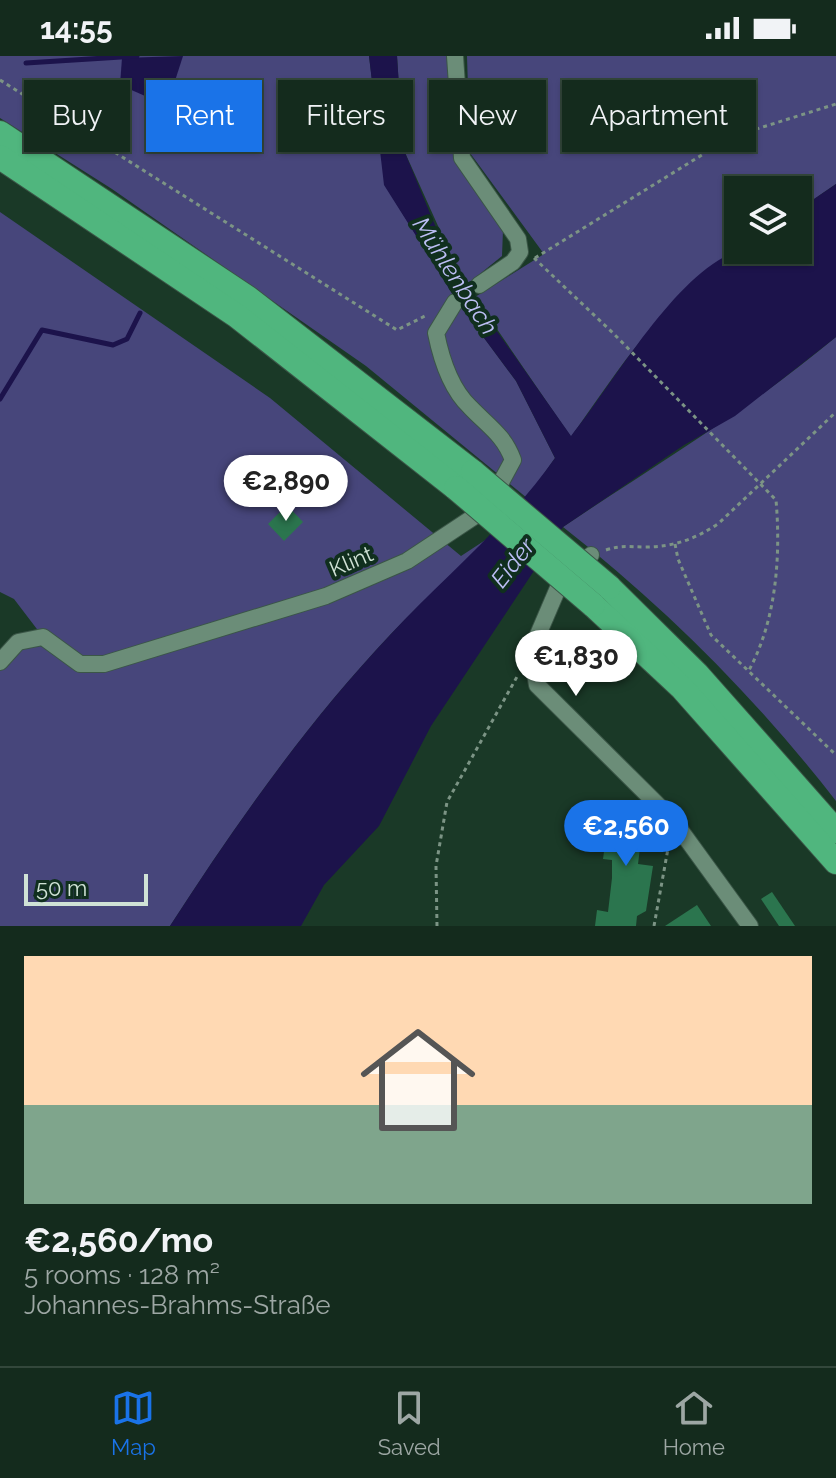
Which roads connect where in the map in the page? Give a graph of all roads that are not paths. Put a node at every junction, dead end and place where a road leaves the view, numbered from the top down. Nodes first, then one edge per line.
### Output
1 (455, 56) edge
2 (0, 133) edge
3 (0, 157) edge
4 (479, 285) dead end
5 (455, 302) road end
6 (465, 480) junction
7 (591, 555) road end
8 (601, 596) junction
9 (0, 662) edge
10 (836, 831) edge
11 (836, 862) edge
12 (750, 926) edge

1 - 4 street
2 - 6 highway
3 - 6 highway
5 - 9 street, Klint
6 - 8 highway, bridge
7 - 12 street
8 - 10 highway
8 - 11 highway

